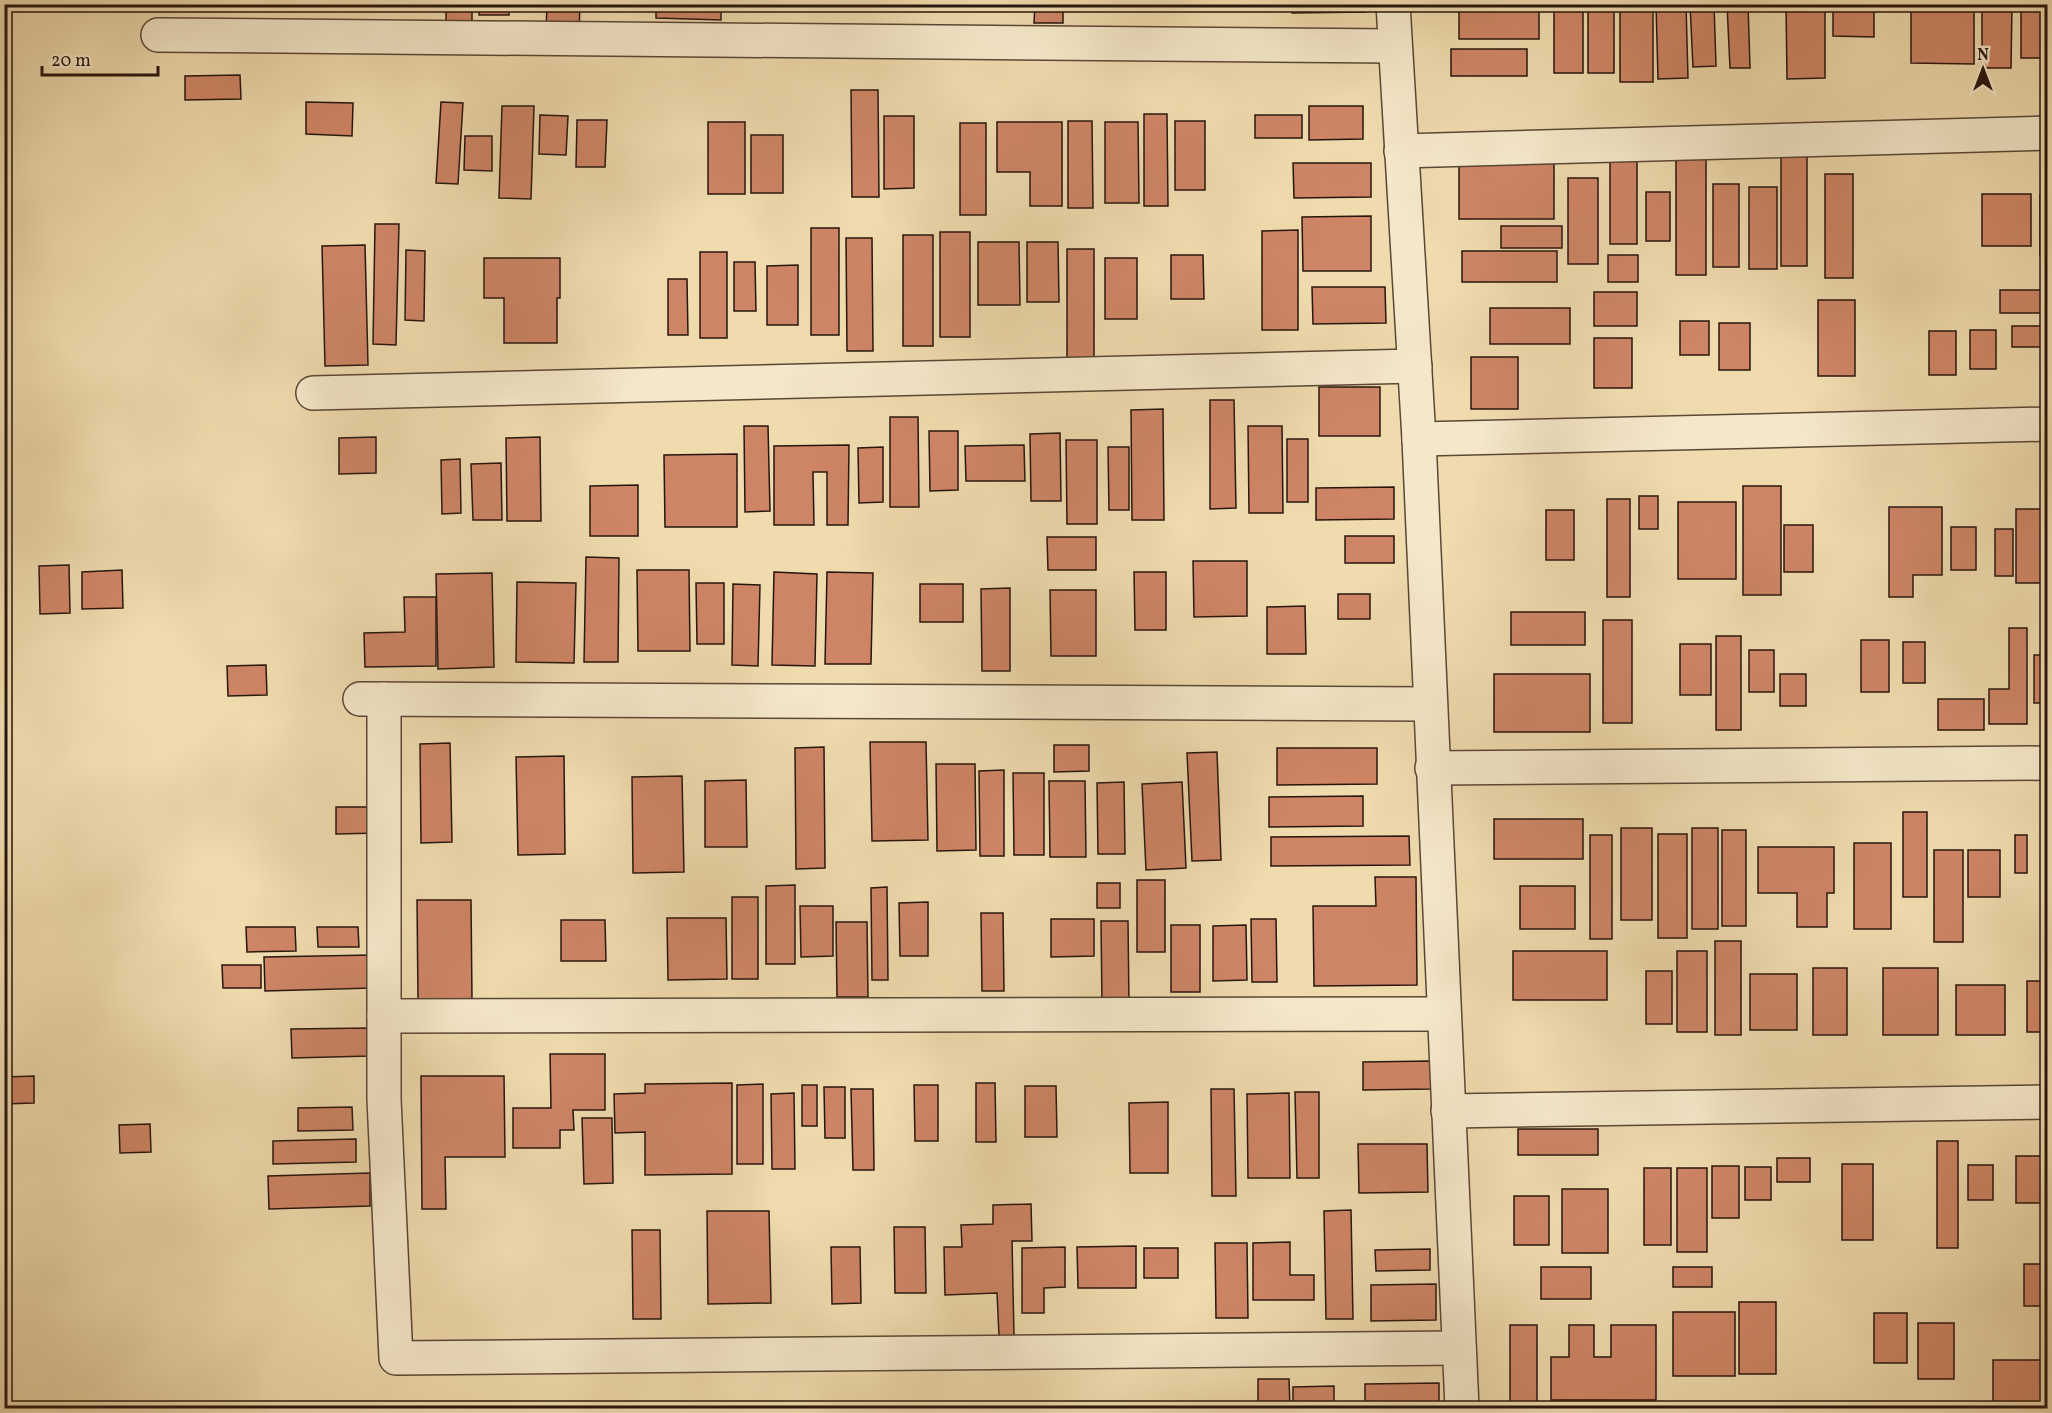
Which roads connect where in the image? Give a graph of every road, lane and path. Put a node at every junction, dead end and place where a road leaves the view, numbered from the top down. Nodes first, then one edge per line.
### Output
1 (1393, 4) edge
2 (158, 35) dead end
3 (1395, 46) junction
4 (2048, 133) edge
5 (1401, 151) junction
6 (1415, 366) junction
7 (313, 393) dead end
8 (2048, 424) edge
9 (1419, 439) junction
10 (1429, 704) junction
11 (2048, 763) edge
12 (1432, 768) junction
13 (1443, 1014) junction
14 (384, 1016) junction
15 (2048, 1102) edge
16 (1448, 1111) junction
17 (1459, 1348) junction
18 (1462, 1408) edge

1 - 3 street
2 - 3 street
3 - 5 street
4 - 5 street
5 - 6 street
6 - 7 street
6 - 9 street
8 - 9 street
9 - 10 street
10 - 12 street
10 - 14 street
11 - 12 street
12 - 13 street
13 - 14 street
13 - 16 street
14 - 17 street
15 - 16 street
16 - 17 street
17 - 18 street

